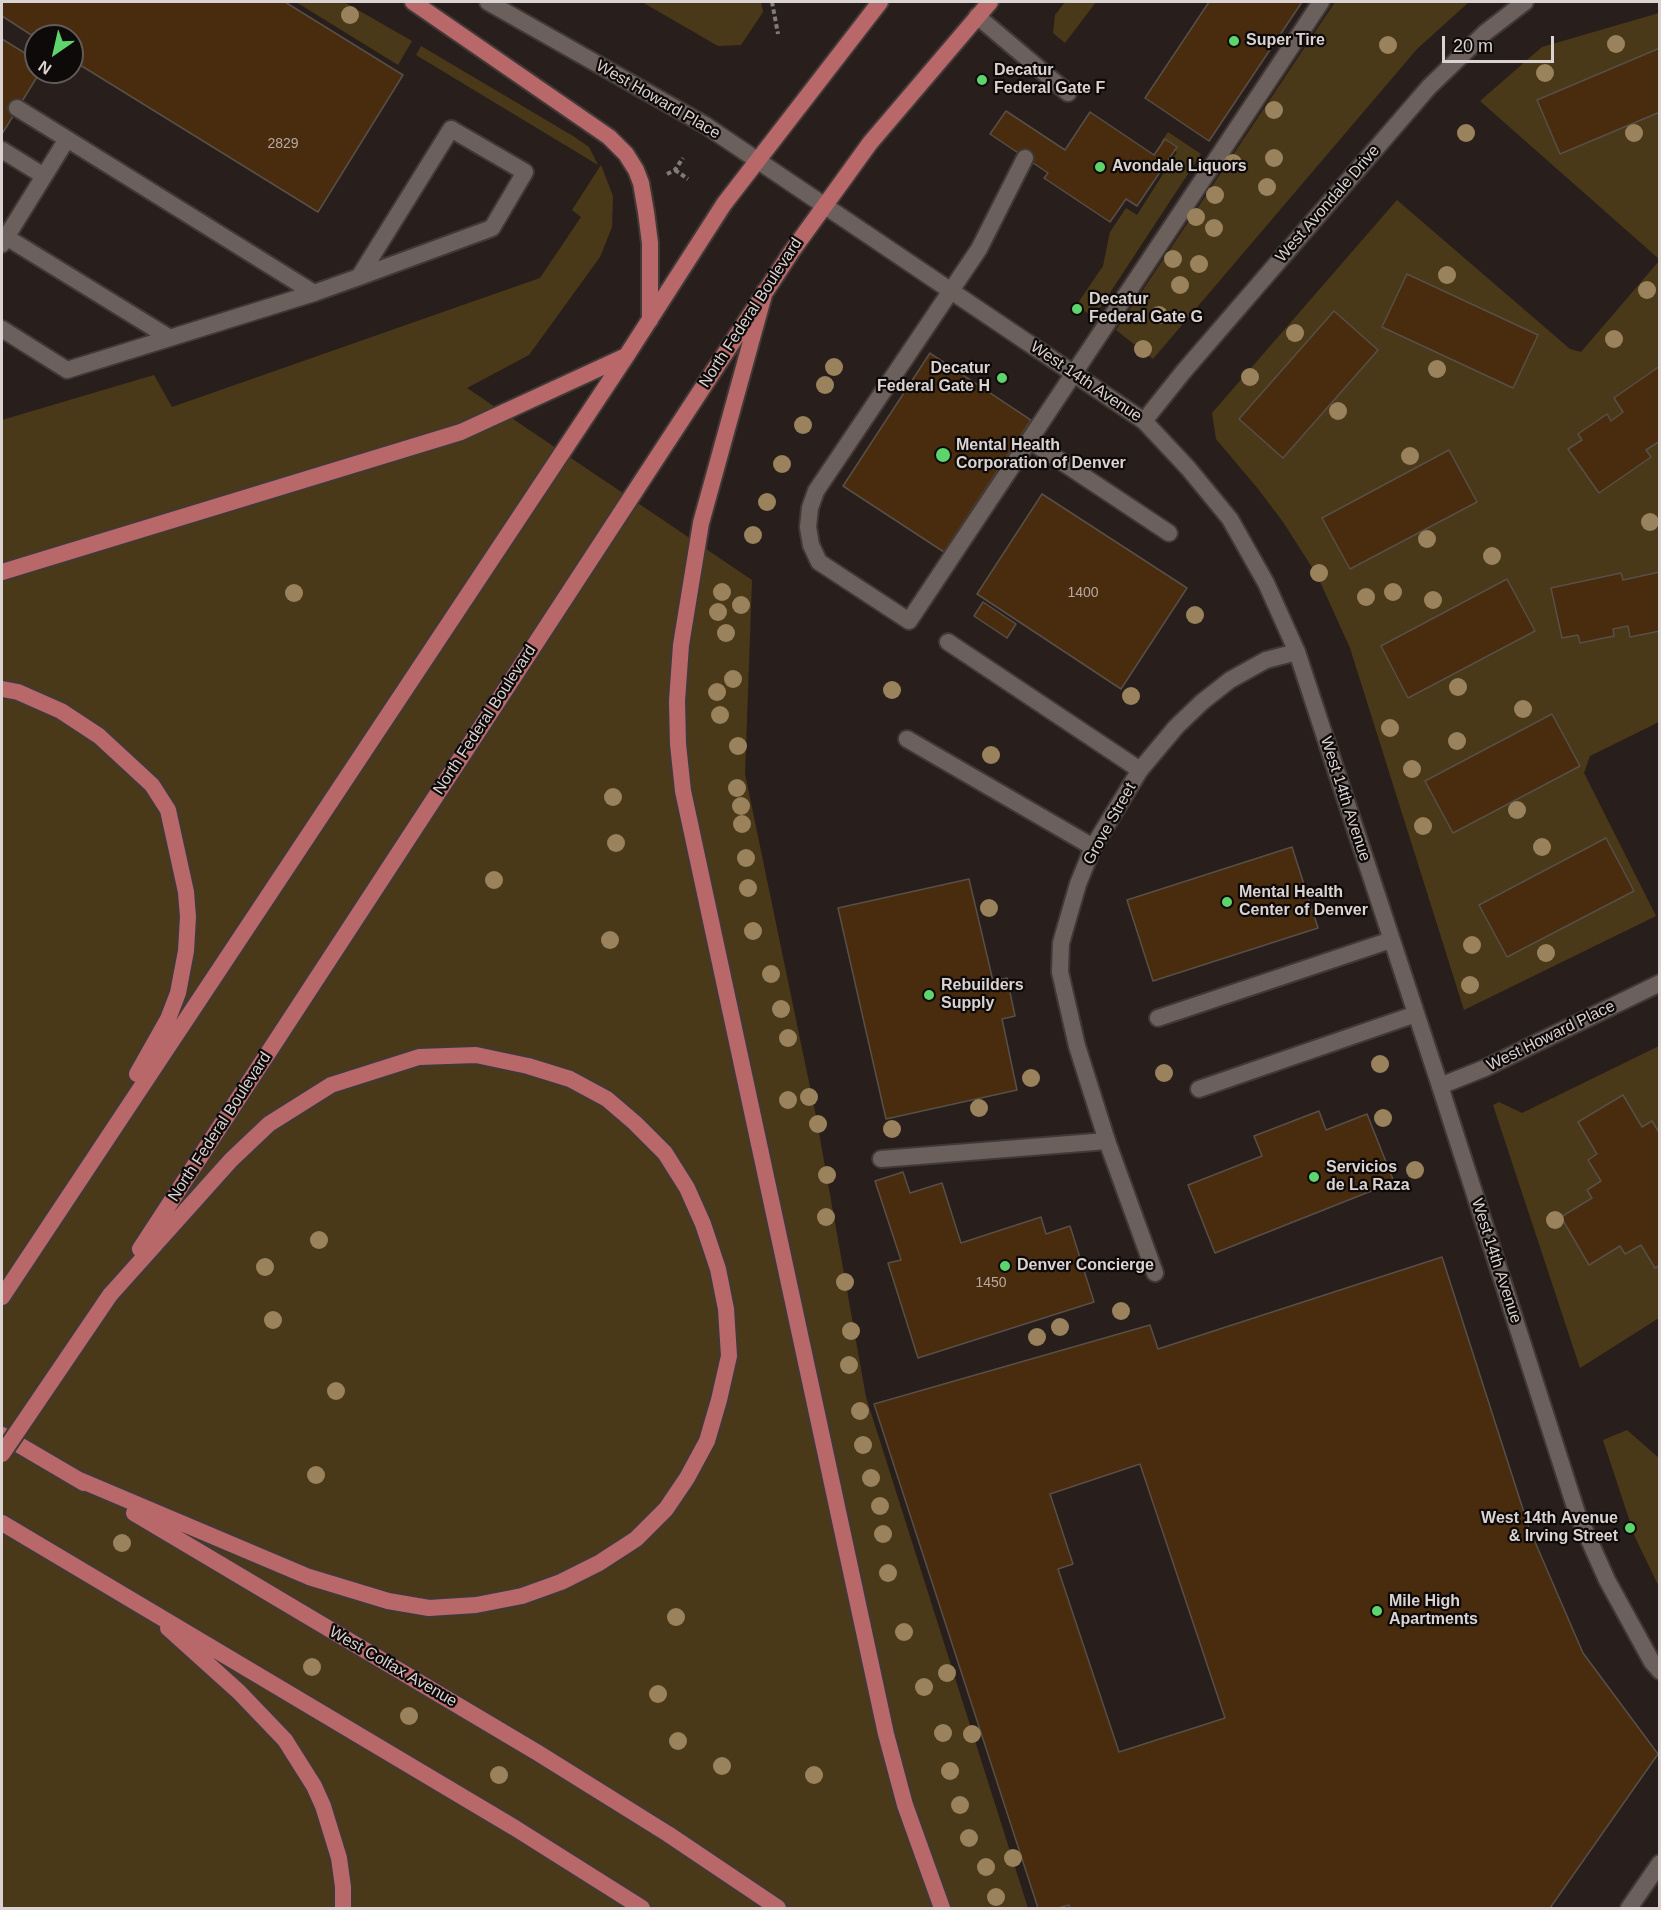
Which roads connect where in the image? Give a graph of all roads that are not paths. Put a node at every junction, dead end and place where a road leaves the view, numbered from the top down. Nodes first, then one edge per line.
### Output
1 (413, 2) edge
2 (488, 2) edge
3 (880, 2) edge
4 (990, 2) edge
5 (1320, 2) edge
6 (1525, 2) edge
7 (977, 16) junction
8 (1068, 93) dead end
9 (17, 108) dead end
10 (67, 139) junction
11 (2, 150) edge
12 (1025, 158) dead end
13 (757, 160) junction
14 (44, 176) junction
15 (824, 204) junction
16 (4, 241) edge
17 (359, 277) junction
18 (951, 290) junction
19 (765, 291) junction
20 (314, 293) junction
21 (650, 320) junction
22 (2, 329) edge
23 (170, 338) junction
24 (627, 355) junction
25 (1073, 373) junction
26 (1144, 421) junction
27 (1029, 440) junction
28 (1169, 533) dead end
29 (2, 572) edge
30 (948, 642) dead end
31 (1297, 652) junction
32 (2, 689) edge
33 (907, 739) dead end
34 (1140, 770) junction
35 (1094, 847) junction
36 (1391, 940) junction
37 (1659, 983) edge
38 (1416, 1014) junction
39 (1158, 1018) dead end
40 (1440, 1086) junction
41 (1199, 1089) dead end
42 (1107, 1141) junction
43 (881, 1159) dead end
44 (35, 1246) junction
45 (1155, 1273) dead end
46 (110, 1295) junction
47 (2, 1297) edge
48 (2, 1435) edge
49 (2, 1454) edge
50 (75, 1478) junction
51 (2, 1523) edge
52 (141, 1604) junction
53 (1659, 1671) edge
54 (1659, 1863) edge
55 (343, 1908) edge
56 (642, 1908) edge
57 (778, 1908) edge
58 (942, 1908) edge
59 (1629, 1908) edge

1 - 21 main road
2 - 13 street, West Howard Place
3 - 13 main road
4 - 7 main road, North Federal Boulevard
5 - 25 street
6 - 26 street, West Avondale Drive
7 - 8 street
7 - 15 main road, North Federal Boulevard
9 - 10 street
10 - 14 street
10 - 20 street
11 - 14 street
12 - 18 street
13 - 15 street, West Howard Place
13 - 21 main road
14 - 16 street
15 - 18 street, West 14th Avenue
15 - 19 main road, North Federal Boulevard
16 - 23 street
17 - 17 street
17 - 20 street
18 - 25 street, West 14th Avenue
18 - 27 street
19 - 46 main road, North Federal Boulevard
19 - 58 main road
20 - 23 street
21 - 24 main road
22 - 23 street
24 - 29 main road
24 - 44 main road
25 - 26 street, West 14th Avenue
25 - 27 street
26 - 31 street, West 14th Avenue
27 - 28 street
30 - 34 street
31 - 34 street, Grove Street
31 - 36 street, West 14th Avenue
32 - 44 main road
33 - 35 street
34 - 35 street, Grove Street
35 - 42 street, Grove Street
36 - 38 street, West 14th Avenue
36 - 39 street
37 - 40 street, West Howard Place
38 - 40 street, West 14th Avenue
38 - 41 street
40 - 53 street, West 14th Avenue
42 - 43 street
42 - 45 street, Grove Street
44 - 47 main road
46 - 49 main road, North Federal Boulevard, bridge
46 - 50 main road
48 - 50 main road, West Colfax Avenue
50 - 57 main road, West Colfax Avenue
51 - 52 main road
52 - 55 main road
52 - 56 main road
54 - 59 street

